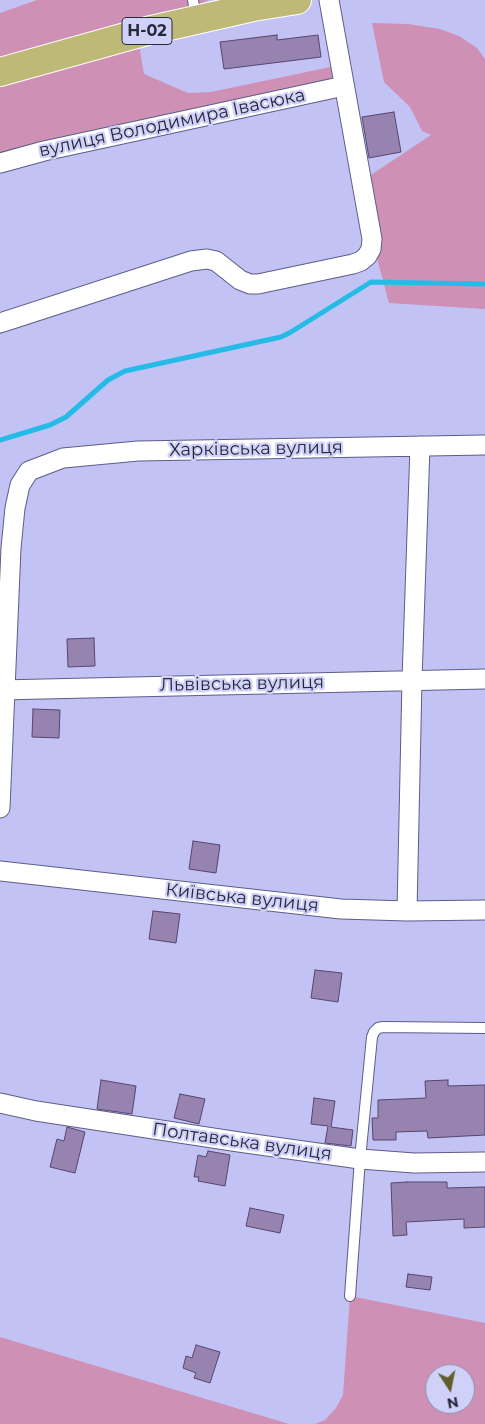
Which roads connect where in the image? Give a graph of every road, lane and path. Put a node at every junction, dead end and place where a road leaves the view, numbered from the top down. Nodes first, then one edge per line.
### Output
1 (297, 0) edge
2 (329, 0) edge
3 (195, 10) edge
4 (0, 72) edge
5 (344, 86) junction
6 (0, 163) edge
7 (0, 323) edge
8 (485, 445) edge
9 (420, 446) junction
10 (485, 679) edge
11 (412, 680) junction
12 (3, 690) edge
13 (0, 808) edge
14 (0, 871) edge
15 (485, 910) edge
16 (406, 911) junction
17 (485, 1028) edge
18 (0, 1104) edge
19 (360, 1159) junction
20 (485, 1162) edge
21 (350, 1296) dead end

1 - 3 main road, Н-02
2 - 5 street
3 - 4 main road, Н-02
5 - 6 street, вулиця Володимира Івасюка
5 - 7 street
8 - 9 street, Харківська вулиця
9 - 11 street
9 - 12 street, Харківська вулиця
10 - 11 street, Львівська вулиця
11 - 12 street, Львівська вулиця
11 - 16 street
12 - 13 street
14 - 16 street, Київська вулиця
15 - 16 street, Київська вулиця
17 - 19 lane
18 - 19 street, Полтавська вулиця
19 - 20 street, Полтавська вулиця
19 - 21 lane

